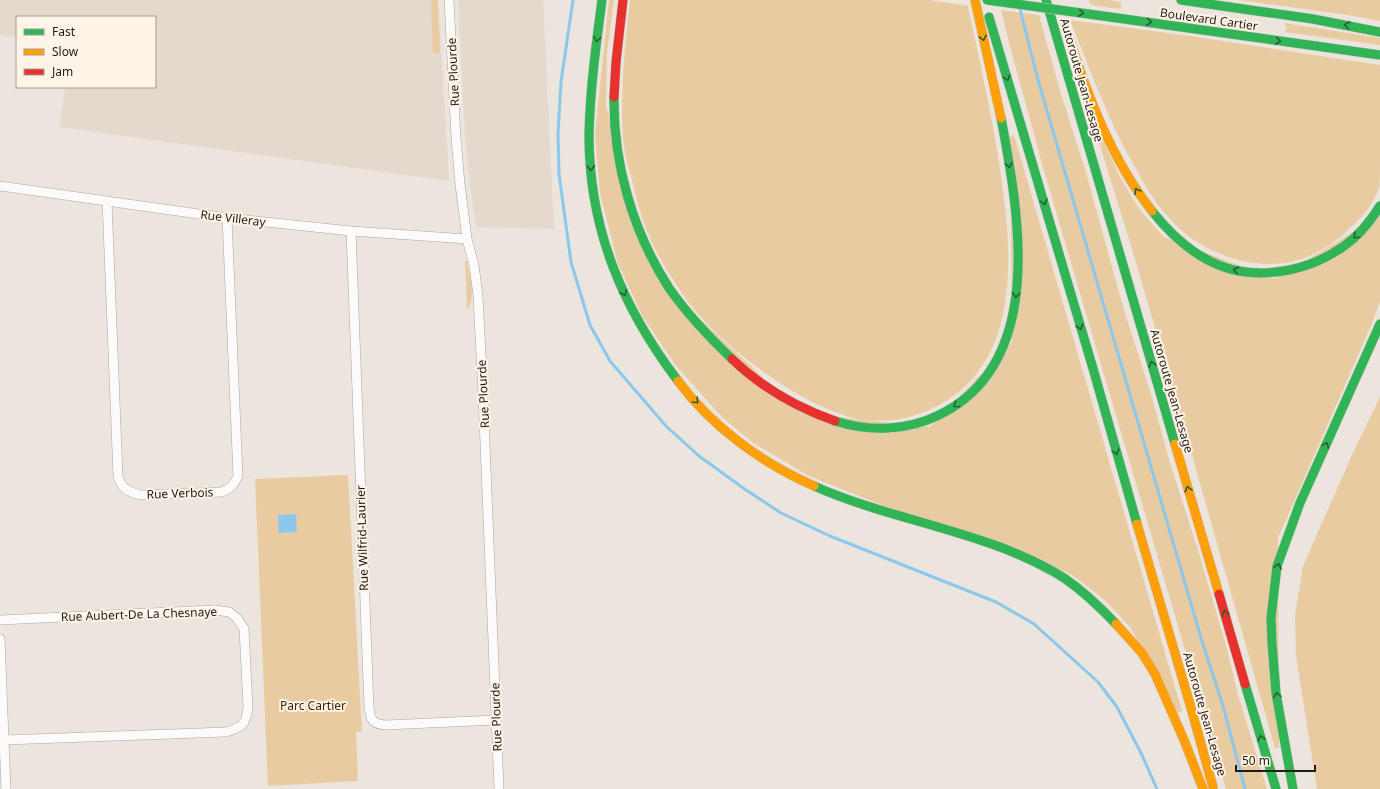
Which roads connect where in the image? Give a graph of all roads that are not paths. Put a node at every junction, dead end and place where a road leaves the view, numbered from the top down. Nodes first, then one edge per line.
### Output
1 (450, 0) edge
2 (602, 0) edge
3 (623, 0) edge
4 (975, 0) edge
5 (985, 0) edge
6 (1046, 0) edge
7 (1057, 0) edge
8 (1181, 0) edge
9 (1380, 32) edge
10 (1380, 55) edge
11 (0, 186) edge
12 (107, 200) junction
13 (1380, 206) edge
14 (227, 218) junction
15 (351, 231) junction
16 (467, 240) junction
17 (1380, 324) edge
18 (0, 620) edge
19 (0, 639) edge
20 (496, 720) junction
21 (4, 740) junction
22 (6, 789) edge
23 (499, 789) edge
24 (1203, 789) edge
25 (1213, 789) edge
26 (1276, 789) edge
27 (1293, 789) edge

1 - 16 street, Rue Plourde
2 -> 24 main road
4 -> 3 main road
5 -> 10 main road, Boulevard Cartier, bridge
5 -> 25 main road, Autoroute Jean-Lesage
26 -> 6 main road, Autoroute Jean-Lesage
13 -> 7 main road
9 -> 8 main road, Boulevard Cartier
11 - 12 street, Rue Villeray
12 - 14 street, Rue Villeray
12 - 14 street, Rue Verbois
14 - 15 street, Rue Villeray
15 - 16 street, Rue Villeray
15 - 20 street, Rue Wilfrid-Laurier
16 - 20 street, Rue Plourde
27 -> 17 main road
18 - 21 street, Rue Aubert-De La Chesnaye
19 - 21 street
20 - 23 street, Rue Plourde
21 - 22 street

